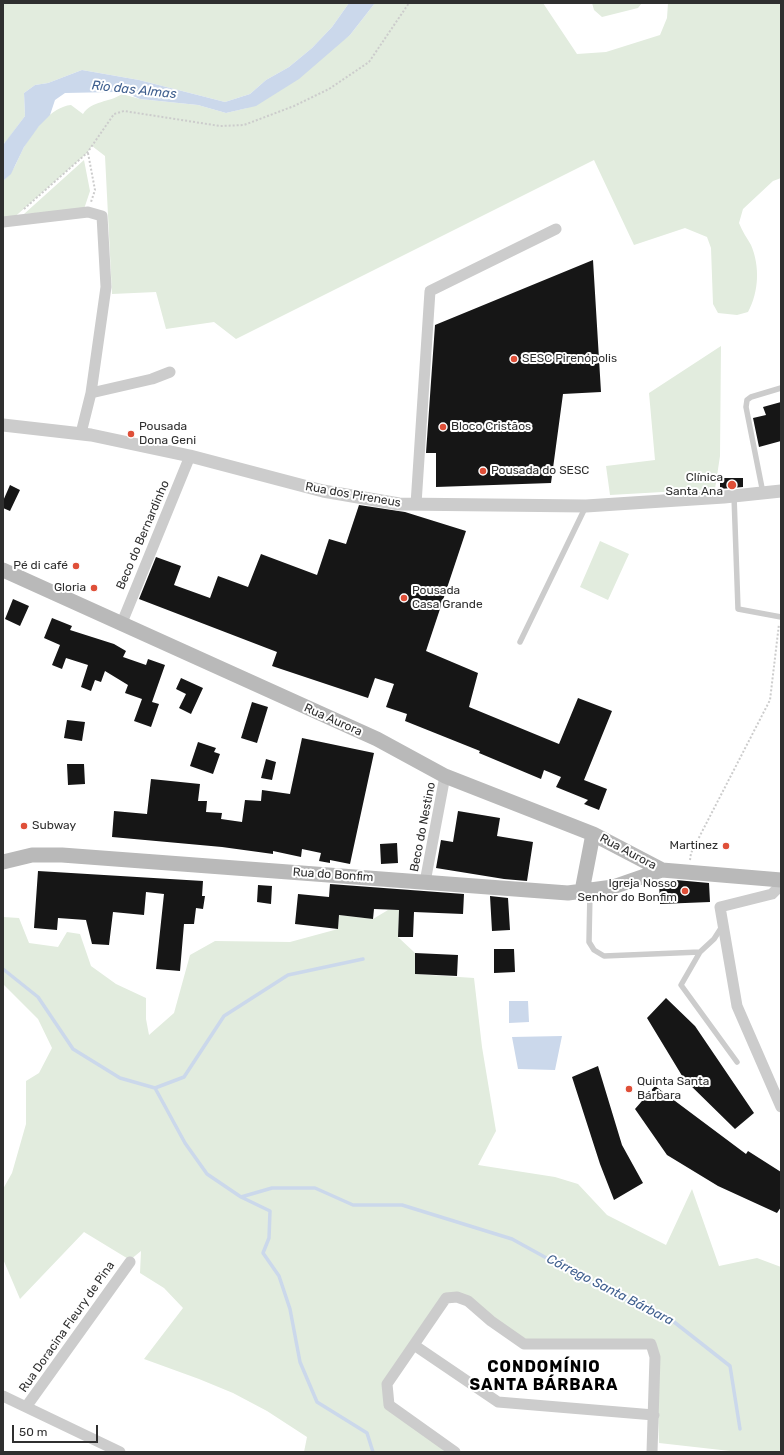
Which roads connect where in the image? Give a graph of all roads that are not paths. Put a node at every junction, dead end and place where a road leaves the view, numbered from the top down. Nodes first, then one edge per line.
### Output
1 (6, 222) edge
2 (556, 229) dead end
3 (170, 372) dead end
4 (781, 388) edge
5 (91, 393) junction
6 (3, 425) edge
7 (81, 433) junction
8 (190, 456) junction
9 (781, 491) edge
10 (763, 493) junction
11 (734, 496) junction
12 (416, 504) junction
13 (586, 506) junction
14 (3, 570) edge
15 (781, 617) edge
16 (121, 625) junction
17 (520, 642) dead end
18 (445, 776) junction
19 (593, 834) junction
20 (3, 862) edge
21 (662, 870) junction
22 (781, 880) edge
23 (425, 882) junction
24 (781, 885) edge
25 (586, 891) junction
26 (723, 925) junction
27 (700, 952) junction
28 (737, 1062) dead end
29 (781, 1106) edge
30 (130, 1262) dead end
31 (414, 1345) junction
32 (3, 1396) edge
33 (26, 1407) junction
34 (654, 1415) junction
35 (118, 1452) edge
36 (455, 1452) edge
37 (652, 1452) edge

1 - 5 street
2 - 12 street
3 - 5 street
4 - 10 lane
5 - 7 street
6 - 7 street, Rua dos Pireneus
7 - 8 street, Rua dos Pireneus
8 - 12 street, Rua dos Pireneus
8 - 16 street, Beco do Bernardinho
9 - 10 street, Rua dos Pireneus
10 - 11 street, Rua dos Pireneus
11 - 13 street, Rua dos Pireneus
11 - 15 lane
12 - 13 street, Rua dos Pireneus
13 - 17 lane
14 - 16 main road, Rua Aurora
16 - 18 main road, Rua Aurora
18 - 19 main road, Rua Aurora
18 - 23 street, Beco do Nestino
19 - 21 main road, Rua Aurora
19 - 25 main road
20 - 23 main road, Rua do Bonfim
21 - 22 main road
21 - 25 main road, Rua do Bonfim
23 - 25 main road, Rua do Bonfim
24 - 26 street
25 - 27 lane
26 - 27 lane
26 - 29 street
27 - 28 lane
30 - 33 street, Rua Doracina Fleury de Pina
31 - 34 street
31 - 34 street
31 - 36 street
32 - 33 street
33 - 35 street
34 - 37 street

